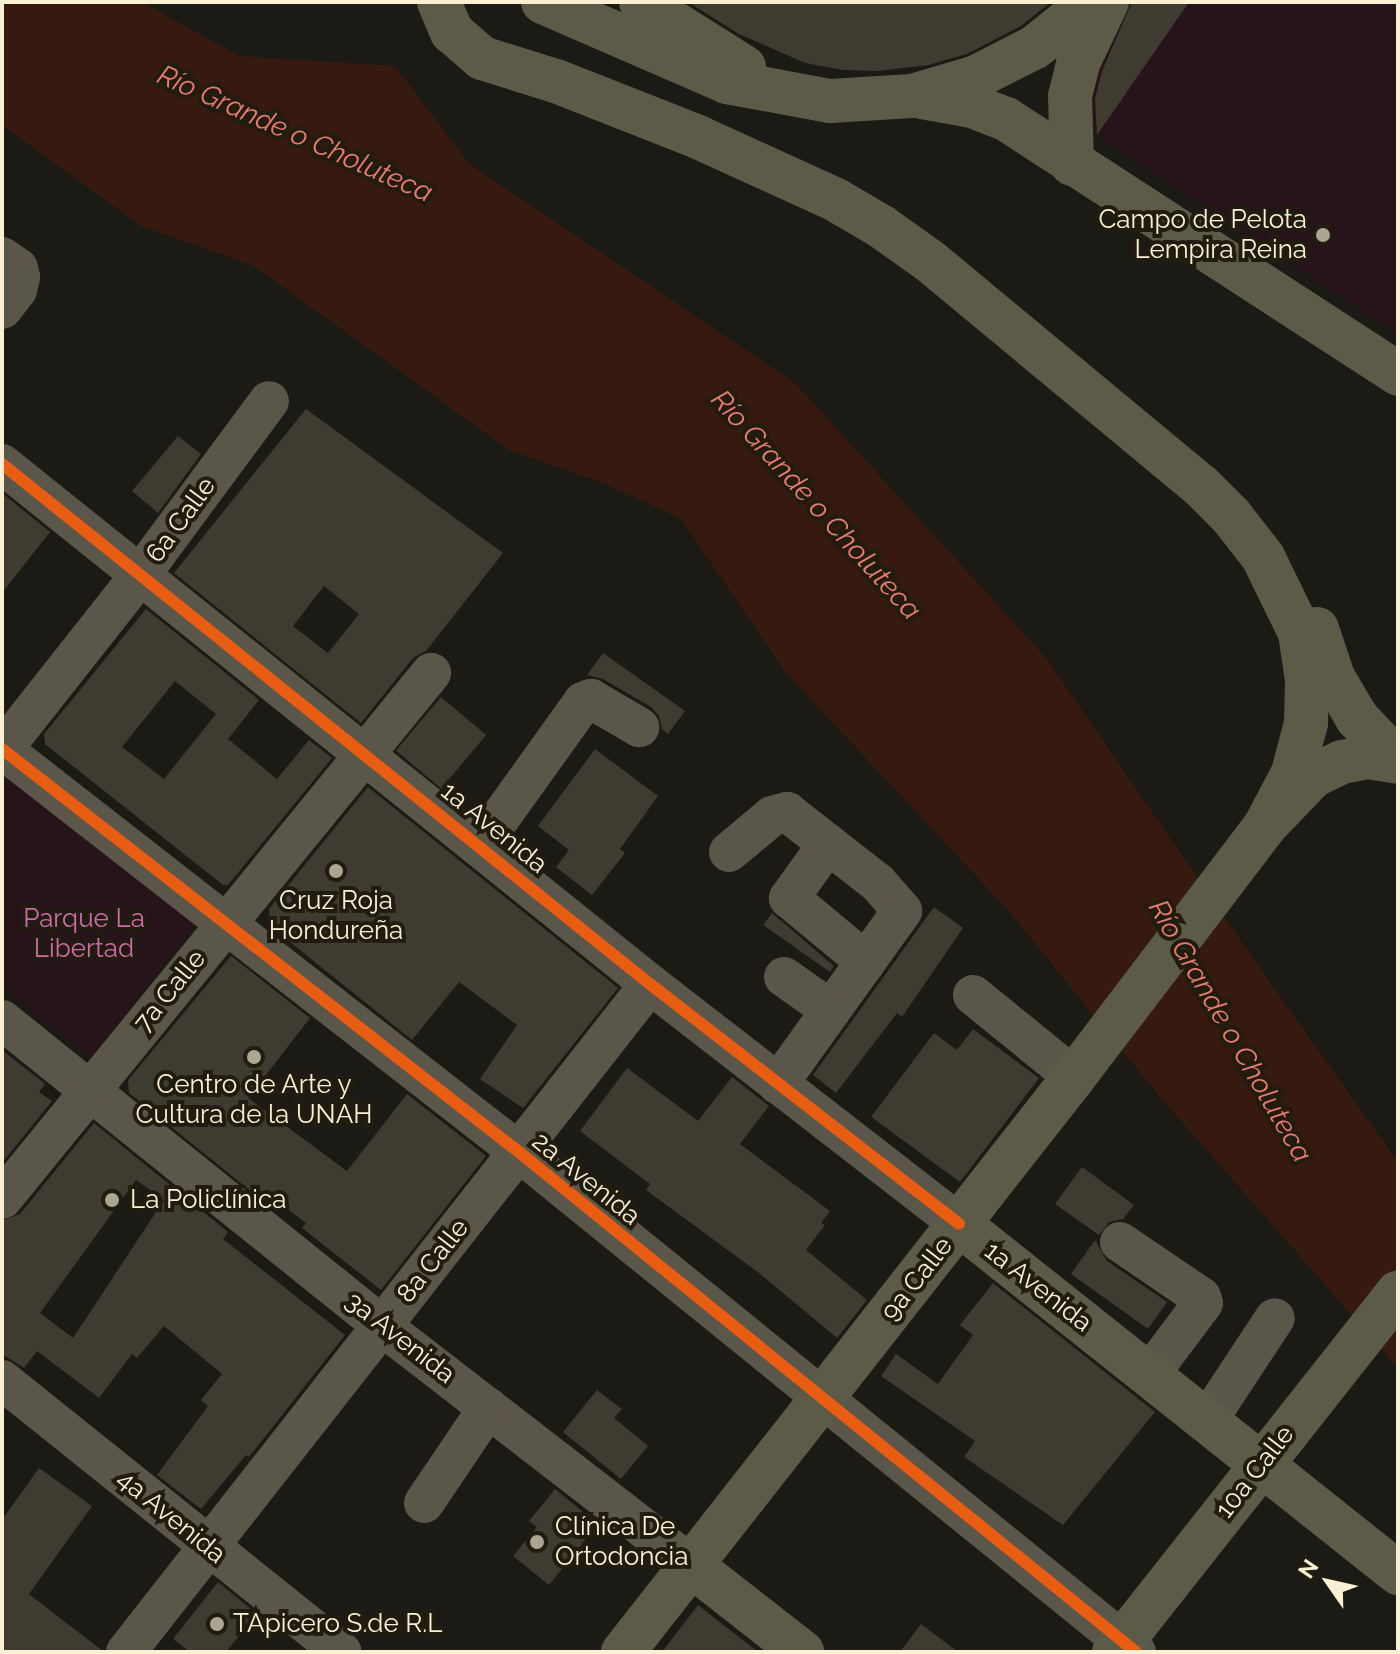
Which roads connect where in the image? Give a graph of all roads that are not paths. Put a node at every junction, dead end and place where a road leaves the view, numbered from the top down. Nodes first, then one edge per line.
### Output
1 (439, 2) edge
2 (466, 2) edge
3 (543, 2) edge
4 (641, 2) edge
5 (1091, 2) edge
6 (1107, 2) edge
7 (789, 96) junction
8 (912, 96) junction
9 (1072, 164) junction
10 (2, 257) edge
11 (2, 309) edge
12 (1398, 374) edge
13 (269, 401) dead end
14 (2, 464) edge
15 (141, 574) junction
16 (431, 673) dead end
17 (639, 727) dead end
18 (2, 749) edge
19 (365, 752) junction
20 (1398, 761) edge
21 (1258, 837) junction
22 (828, 844) junction
23 (480, 846) junction
24 (729, 852) dead end
25 (226, 922) junction
26 (866, 962) junction
27 (784, 977) dead end
28 (650, 984) junction
29 (973, 995) dead end
30 (831, 1010) junction
31 (2, 1020) edge
32 (1083, 1067) junction
33 (778, 1084) junction
34 (91, 1088) junction
35 (519, 1152) junction
36 (2, 1199) edge
37 (959, 1224) junction
38 (1120, 1242) dead end
39 (1398, 1293) edge
40 (1275, 1318) dead end
41 (382, 1326) junction
42 (1149, 1375) junction
43 (2, 1380) edge
44 (823, 1399) junction
45 (488, 1408) junction
46 (1207, 1421) junction
47 (1261, 1464) junction
48 (424, 1503) dead end
49 (208, 1546) junction
50 (692, 1566) junction
51 (1398, 1573) edge
52 (1124, 1648) edge
53 (126, 1652) edge
54 (342, 1652) edge
55 (623, 1652) edge
56 (802, 1652) edge

1 - 21 main road
2 - 20 main road
3 - 7 main road
4 - 7 main road
5 - 8 main road
6 - 9 main road
7 - 8 main road
8 - 9 main road
9 - 12 main road
10 - 11 street
13 - 15 street, 6a Calle
14 - 15 street, 1a Avenida
15 - 18 street, 6a Calle
15 - 19 street, 1a Avenida
16 - 19 street, 7a Calle
17 - 23 street
18 - 25 street, 2a Avenida
19 - 23 street, 1a Avenida
19 - 25 street, 7a Calle
20 - 21 main road
21 - 32 main road, 9a Calle
22 - 24 street
22 - 26 street
22 - 26 street
23 - 28 street, 1a Avenida
25 - 34 street, 7a Calle
25 - 35 street, 2a Avenida
26 - 30 street
27 - 30 street
28 - 33 street, 1a Avenida
28 - 35 street, 8a Calle
29 - 32 street
30 - 33 street
31 - 34 street, 3a Avenida
32 - 37 main road, 9a Calle
33 - 37 street, 1a Avenida
34 - 36 street, 7a Calle
34 - 41 street, 3a Avenida
35 - 41 street, 8a Calle
35 - 44 street, 2a Avenida
37 - 42 main road, 1a Avenida
37 - 44 main road, 9a Calle
38 - 42 street
39 - 47 main road, 10a Calle
40 - 46 street
41 - 45 street, 3a Avenida
41 - 49 street, 8a Calle
42 - 46 main road, 1a Avenida
43 - 49 street, 4a Avenida
44 - 50 main road, 9a Calle
44 - 52 street, 2a Avenida
45 - 48 street
45 - 50 street, 3a Avenida
46 - 47 main road, 1a Avenida
47 - 51 main road, 1a Avenida
47 - 52 main road, 10a Calle
49 - 53 street, 8a Calle
49 - 54 street, 4a Avenida
50 - 55 main road, 9a Calle
50 - 56 main road, 3a Avenida

